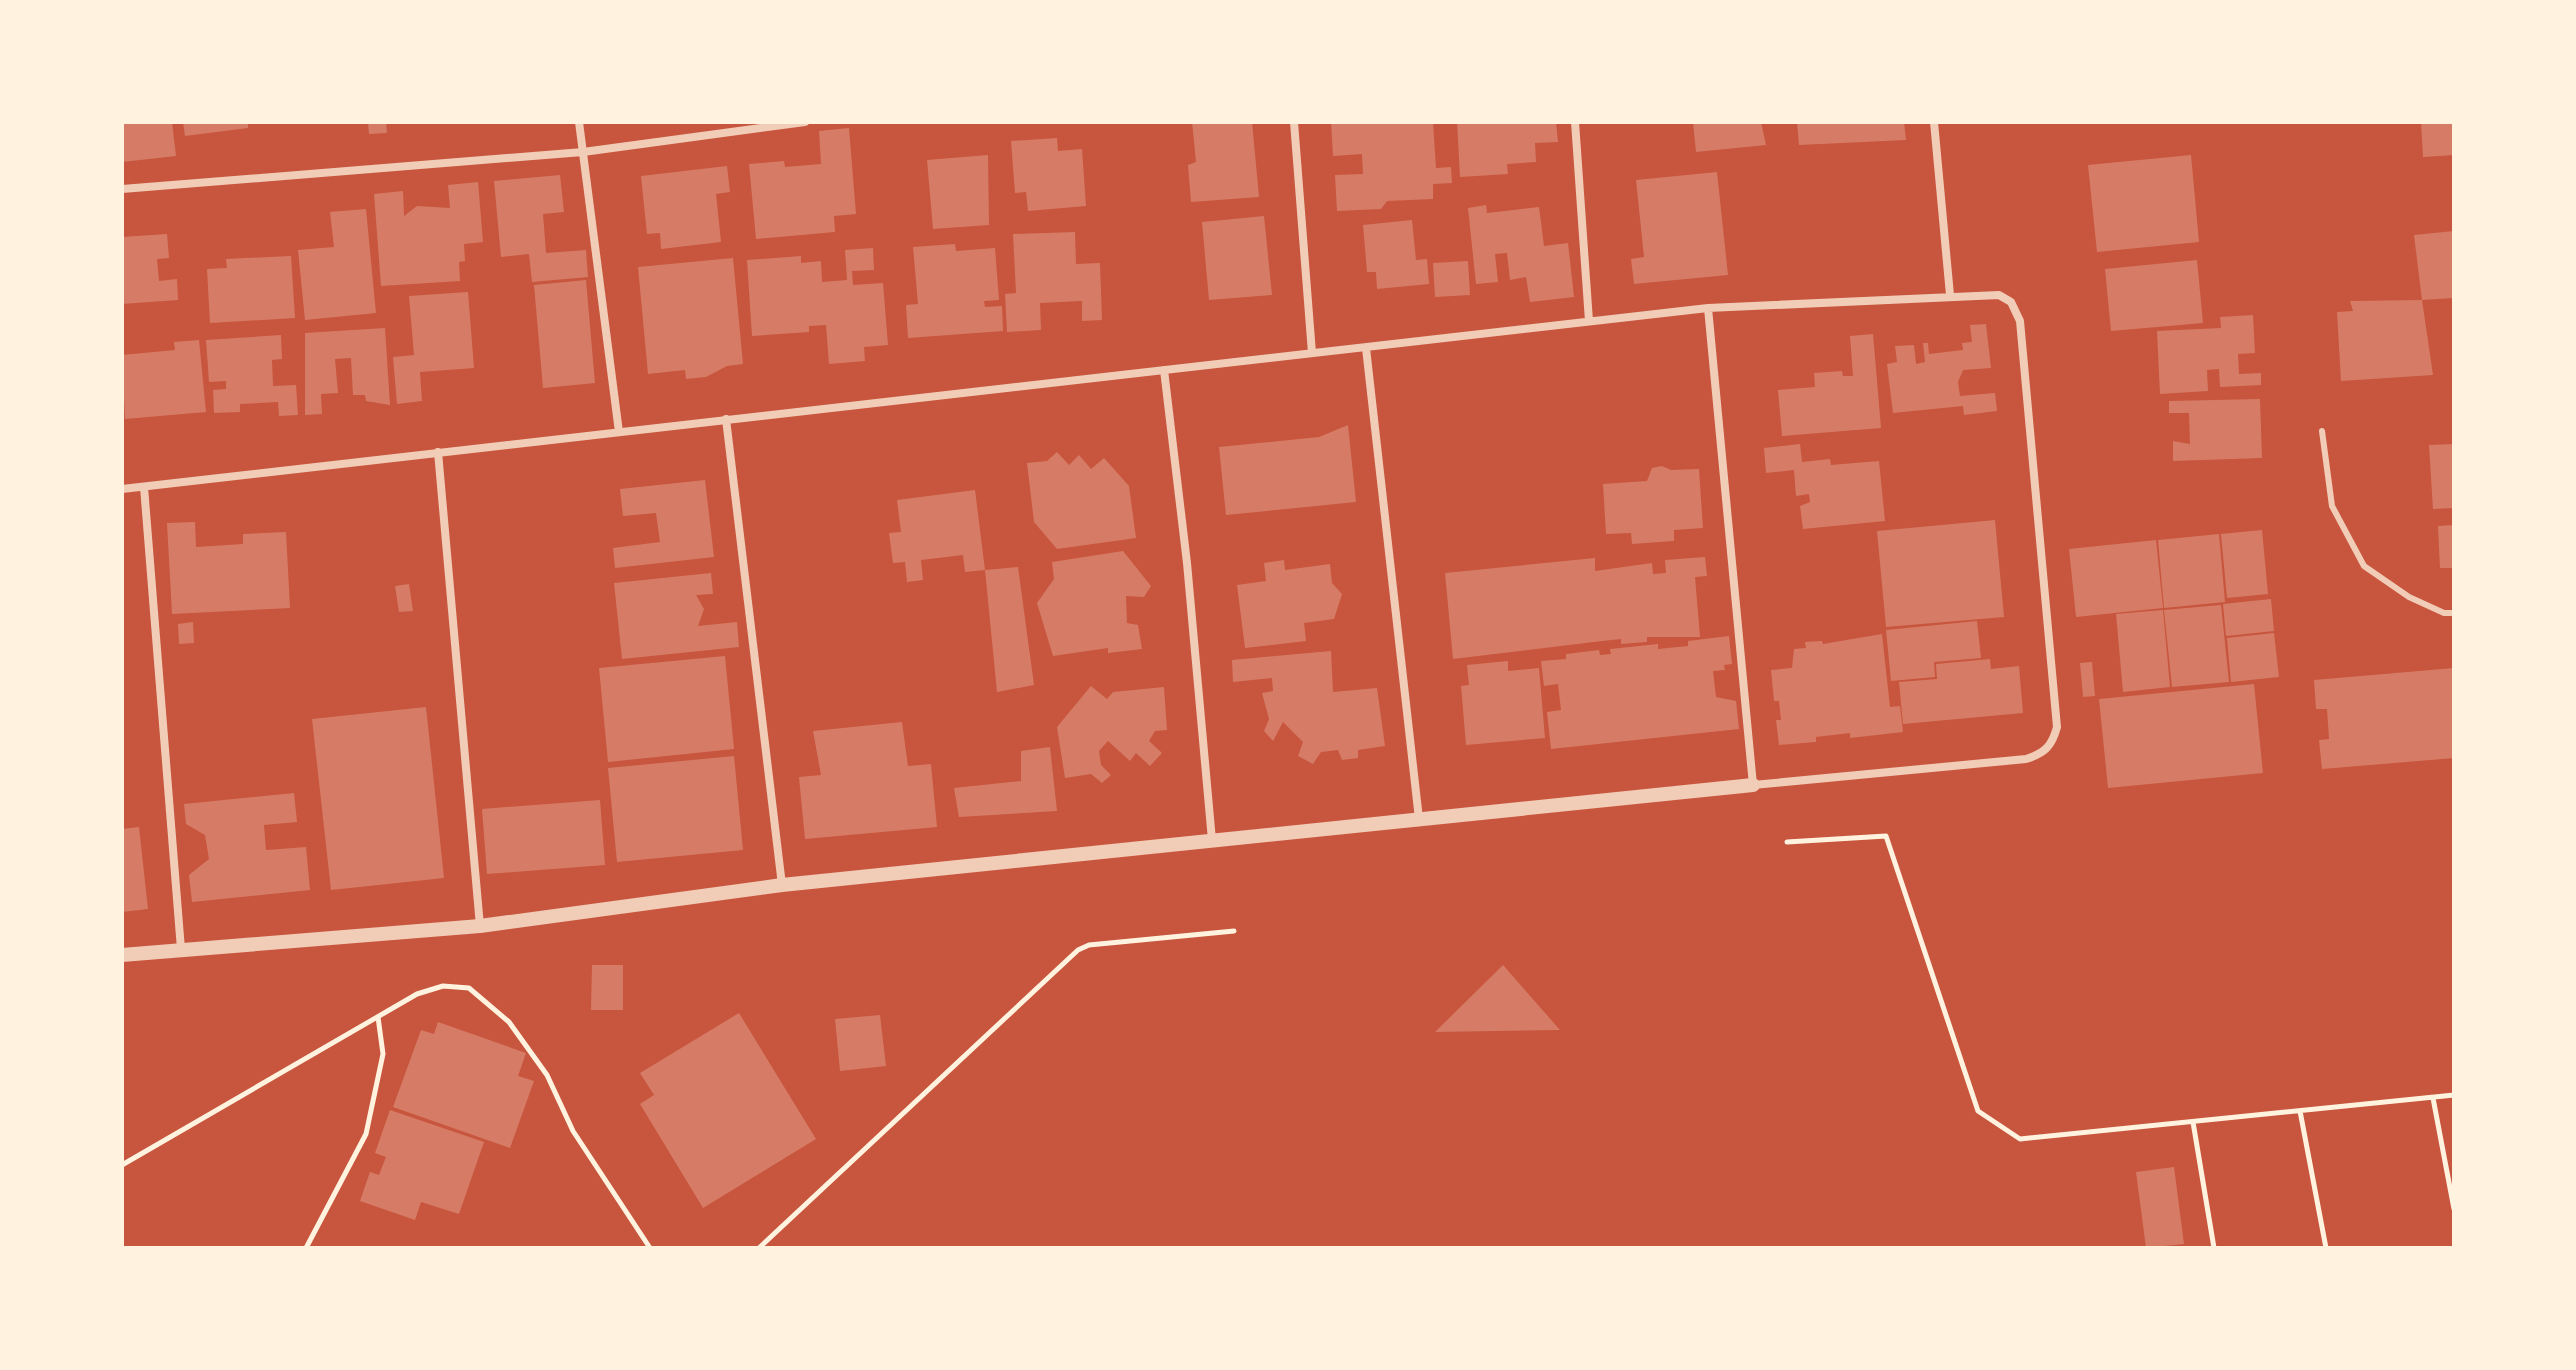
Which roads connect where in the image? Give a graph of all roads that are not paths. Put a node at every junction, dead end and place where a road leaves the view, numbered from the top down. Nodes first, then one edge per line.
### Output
1 (579, 122) edge
2 (805, 122) edge
3 (1294, 122) edge
4 (1575, 122) edge
5 (1934, 122) edge
6 (583, 152) junction
7 (122, 189) edge
8 (1950, 295) junction
9 (1708, 308) junction
10 (1589, 321) junction
11 (1366, 348) junction
12 (1312, 353) junction
13 (1164, 370) junction
14 (726, 419) junction
15 (2322, 431) dead end
16 (619, 432) junction
17 (438, 452) junction
18 (144, 487) junction
19 (122, 489) edge
20 (2454, 613) edge
21 (1753, 785) junction
22 (1419, 819) junction
23 (1212, 840) junction
24 (782, 885) junction
25 (480, 926) junction
26 (181, 949) junction
27 (122, 955) edge

1 - 6 street
2 - 6 street
3 - 12 street
4 - 10 street
5 - 8 street
6 - 7 street
6 - 16 street
8 - 9 street
8 - 21 street
9 - 10 street
9 - 21 street
10 - 11 street
11 - 12 street
11 - 22 street
12 - 13 street
13 - 14 street
13 - 23 street
14 - 16 street
14 - 24 street
15 - 20 lane
16 - 17 street
17 - 18 street
17 - 25 street
18 - 19 street
18 - 26 street
21 - 22 street
22 - 23 street
23 - 24 street
24 - 25 street
25 - 26 street
26 - 27 street

